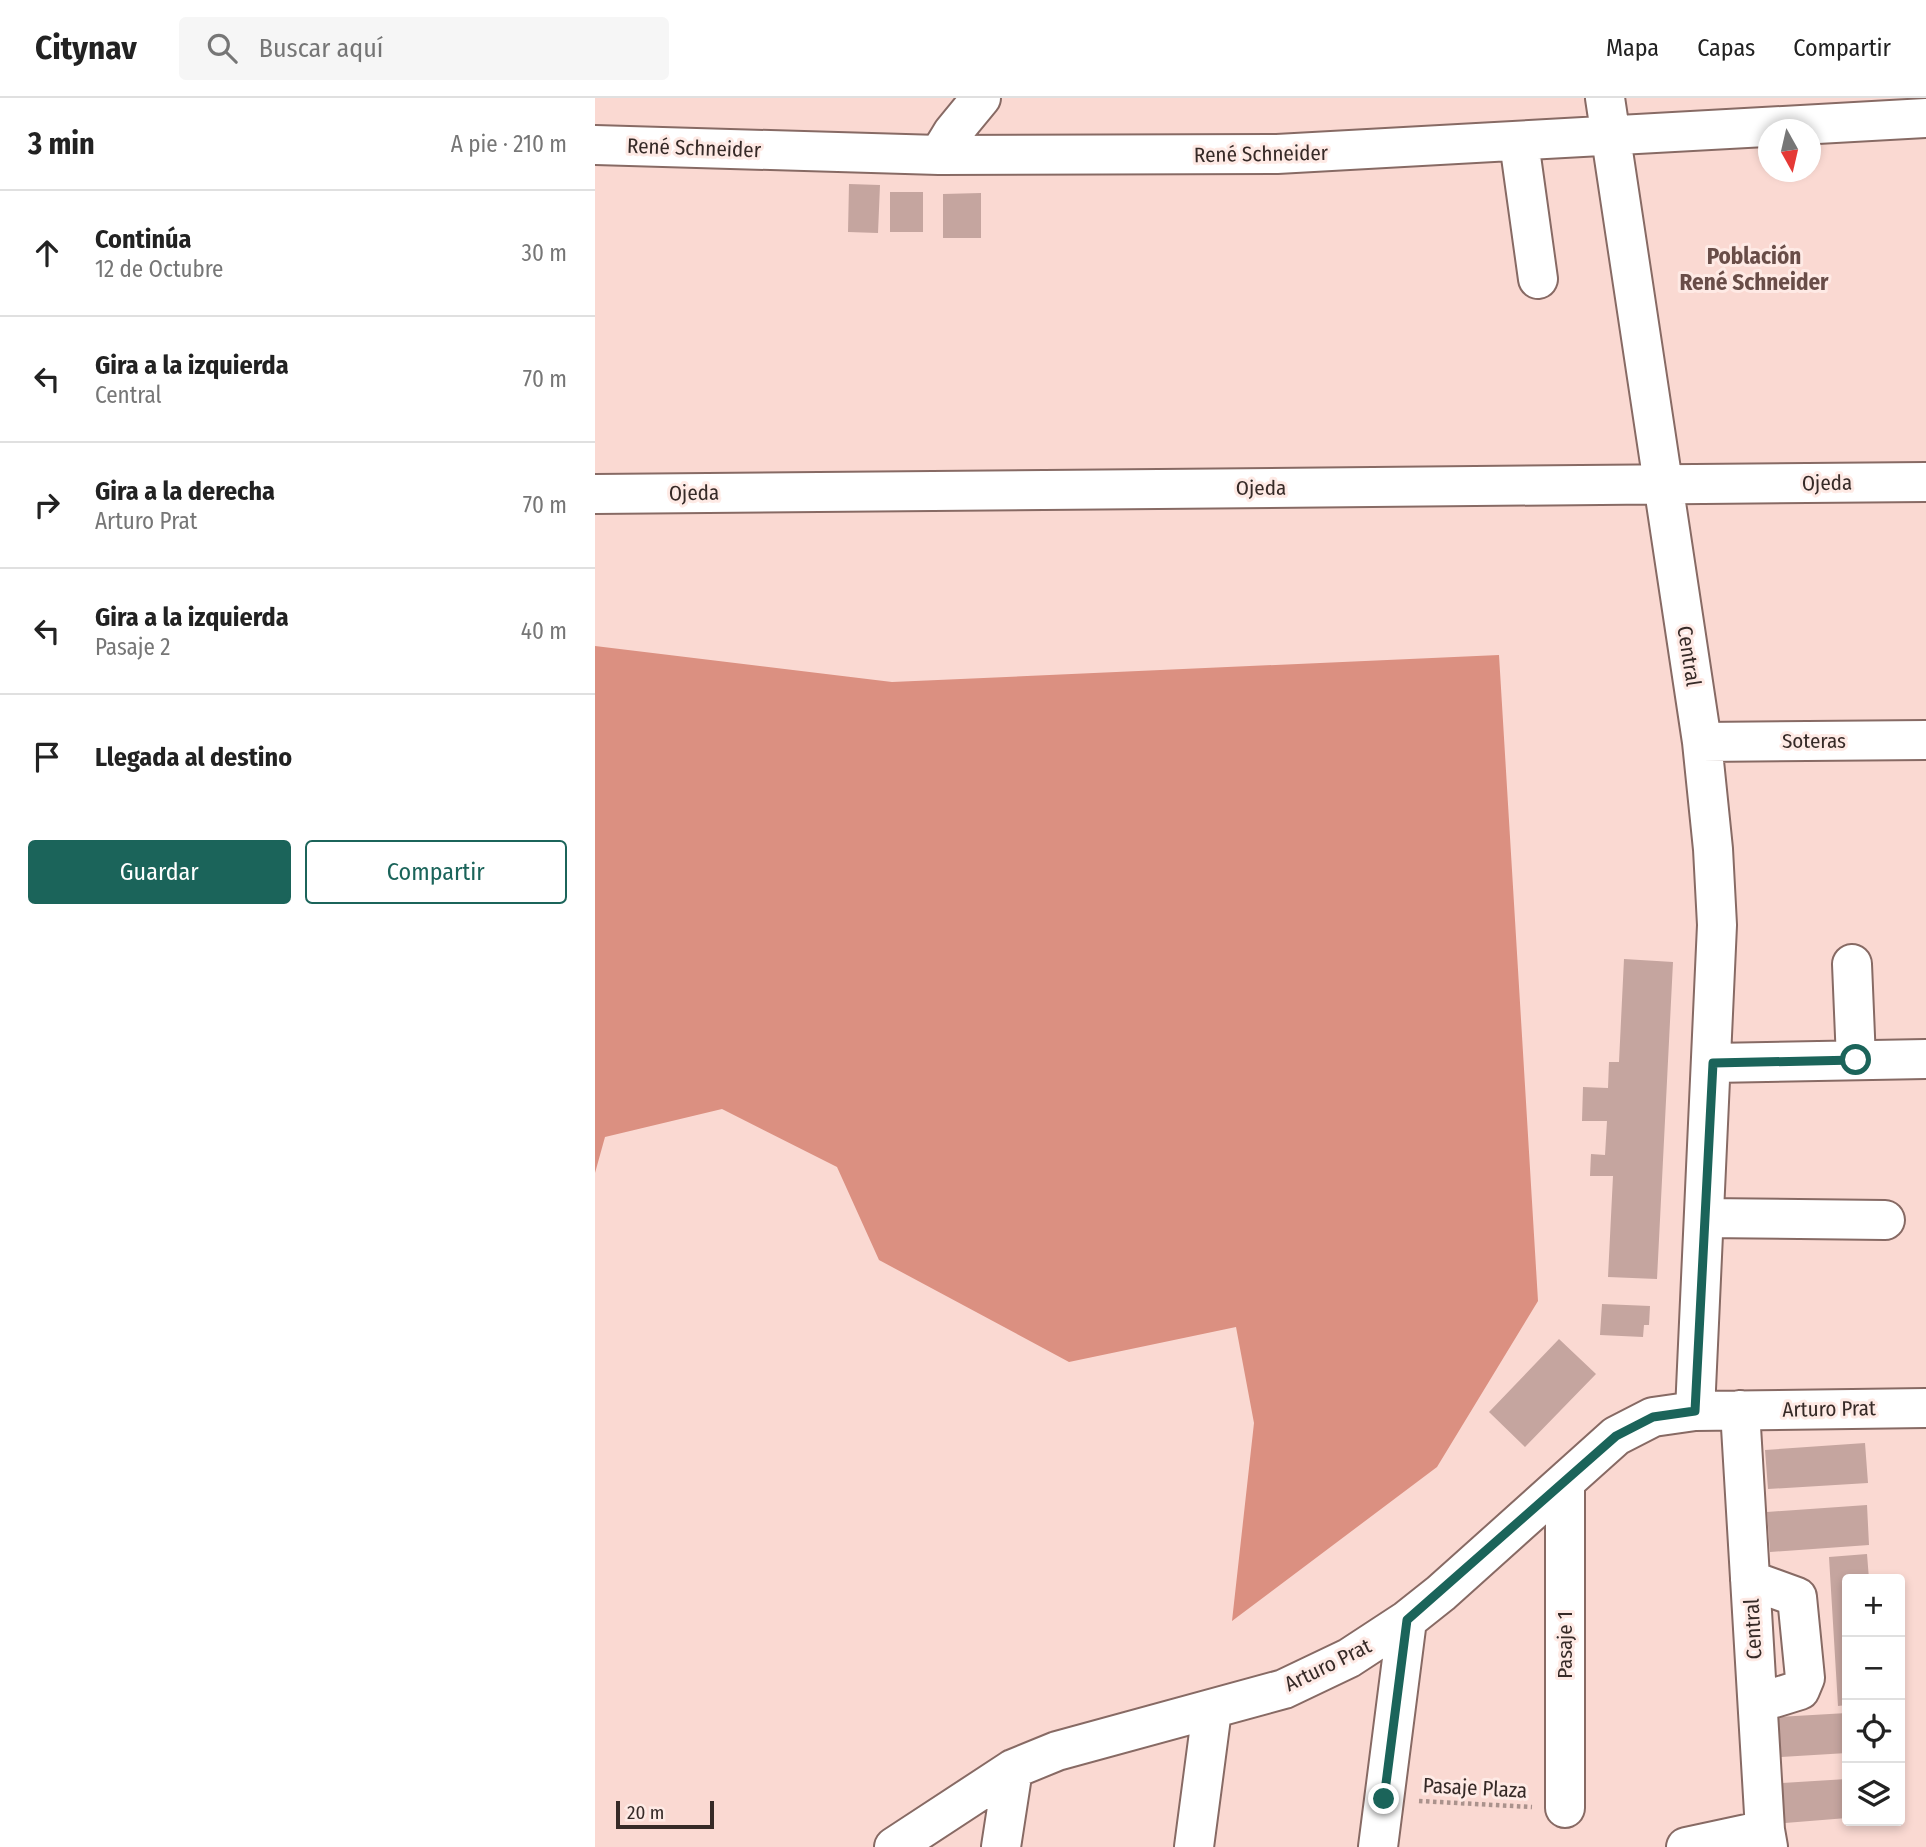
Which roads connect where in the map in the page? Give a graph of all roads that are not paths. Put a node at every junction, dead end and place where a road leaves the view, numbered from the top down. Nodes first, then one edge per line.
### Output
1 (981, 98) edge
2 (1605, 98) edge
3 (1926, 118) edge
4 (1610, 136) junction
5 (1519, 142) junction
6 (595, 145) edge
7 (939, 155) junction
8 (1538, 279) dead end
9 (1926, 482) edge
10 (1663, 484) junction
11 (595, 494) edge
12 (1926, 740) edge
13 (1702, 742) junction
14 (1852, 964) dead end
15 (1926, 1059) edge
16 (1856, 1060) junction
17 (1713, 1063) junction
18 (1705, 1219) junction
19 (1885, 1220) dead end
20 (1926, 1408) edge
21 (1740, 1410) junction
22 (1695, 1411) junction
23 (1565, 1482) junction
24 (1407, 1620) junction
25 (1212, 1710) junction
26 (1013, 1769) junction
27 (1565, 1808) road end
28 (1767, 1838) edge
29 (894, 1847) edge
30 (1000, 1847) edge
31 (1194, 1847) edge
32 (1378, 1847) edge
33 (1686, 1847) edge

1 - 7 street
2 - 4 street, Central
3 - 4 street, René Schneider
4 - 5 street, René Schneider
4 - 10 street, Central
5 - 7 street, René Schneider
5 - 8 street
6 - 7 street, René Schneider
9 - 10 street, Ojeda
10 - 11 street, Ojeda
10 - 13 street, Central
12 - 13 street, Soteras
13 - 17 street, Central
14 - 16 street
15 - 16 street
16 - 17 street
17 - 18 street, Central
18 - 19 street
18 - 22 street, Central
20 - 21 street, Arturo Prat
21 - 22 street, Arturo Prat
21 - 28 street, Central
22 - 23 street, Arturo Prat
23 - 24 street, Arturo Prat
23 - 27 street, Pasaje 1
24 - 25 street, Arturo Prat
24 - 32 street
25 - 26 street, Arturo Prat
25 - 31 street
26 - 29 street, Arturo Prat
26 - 30 street
28 - 33 street

